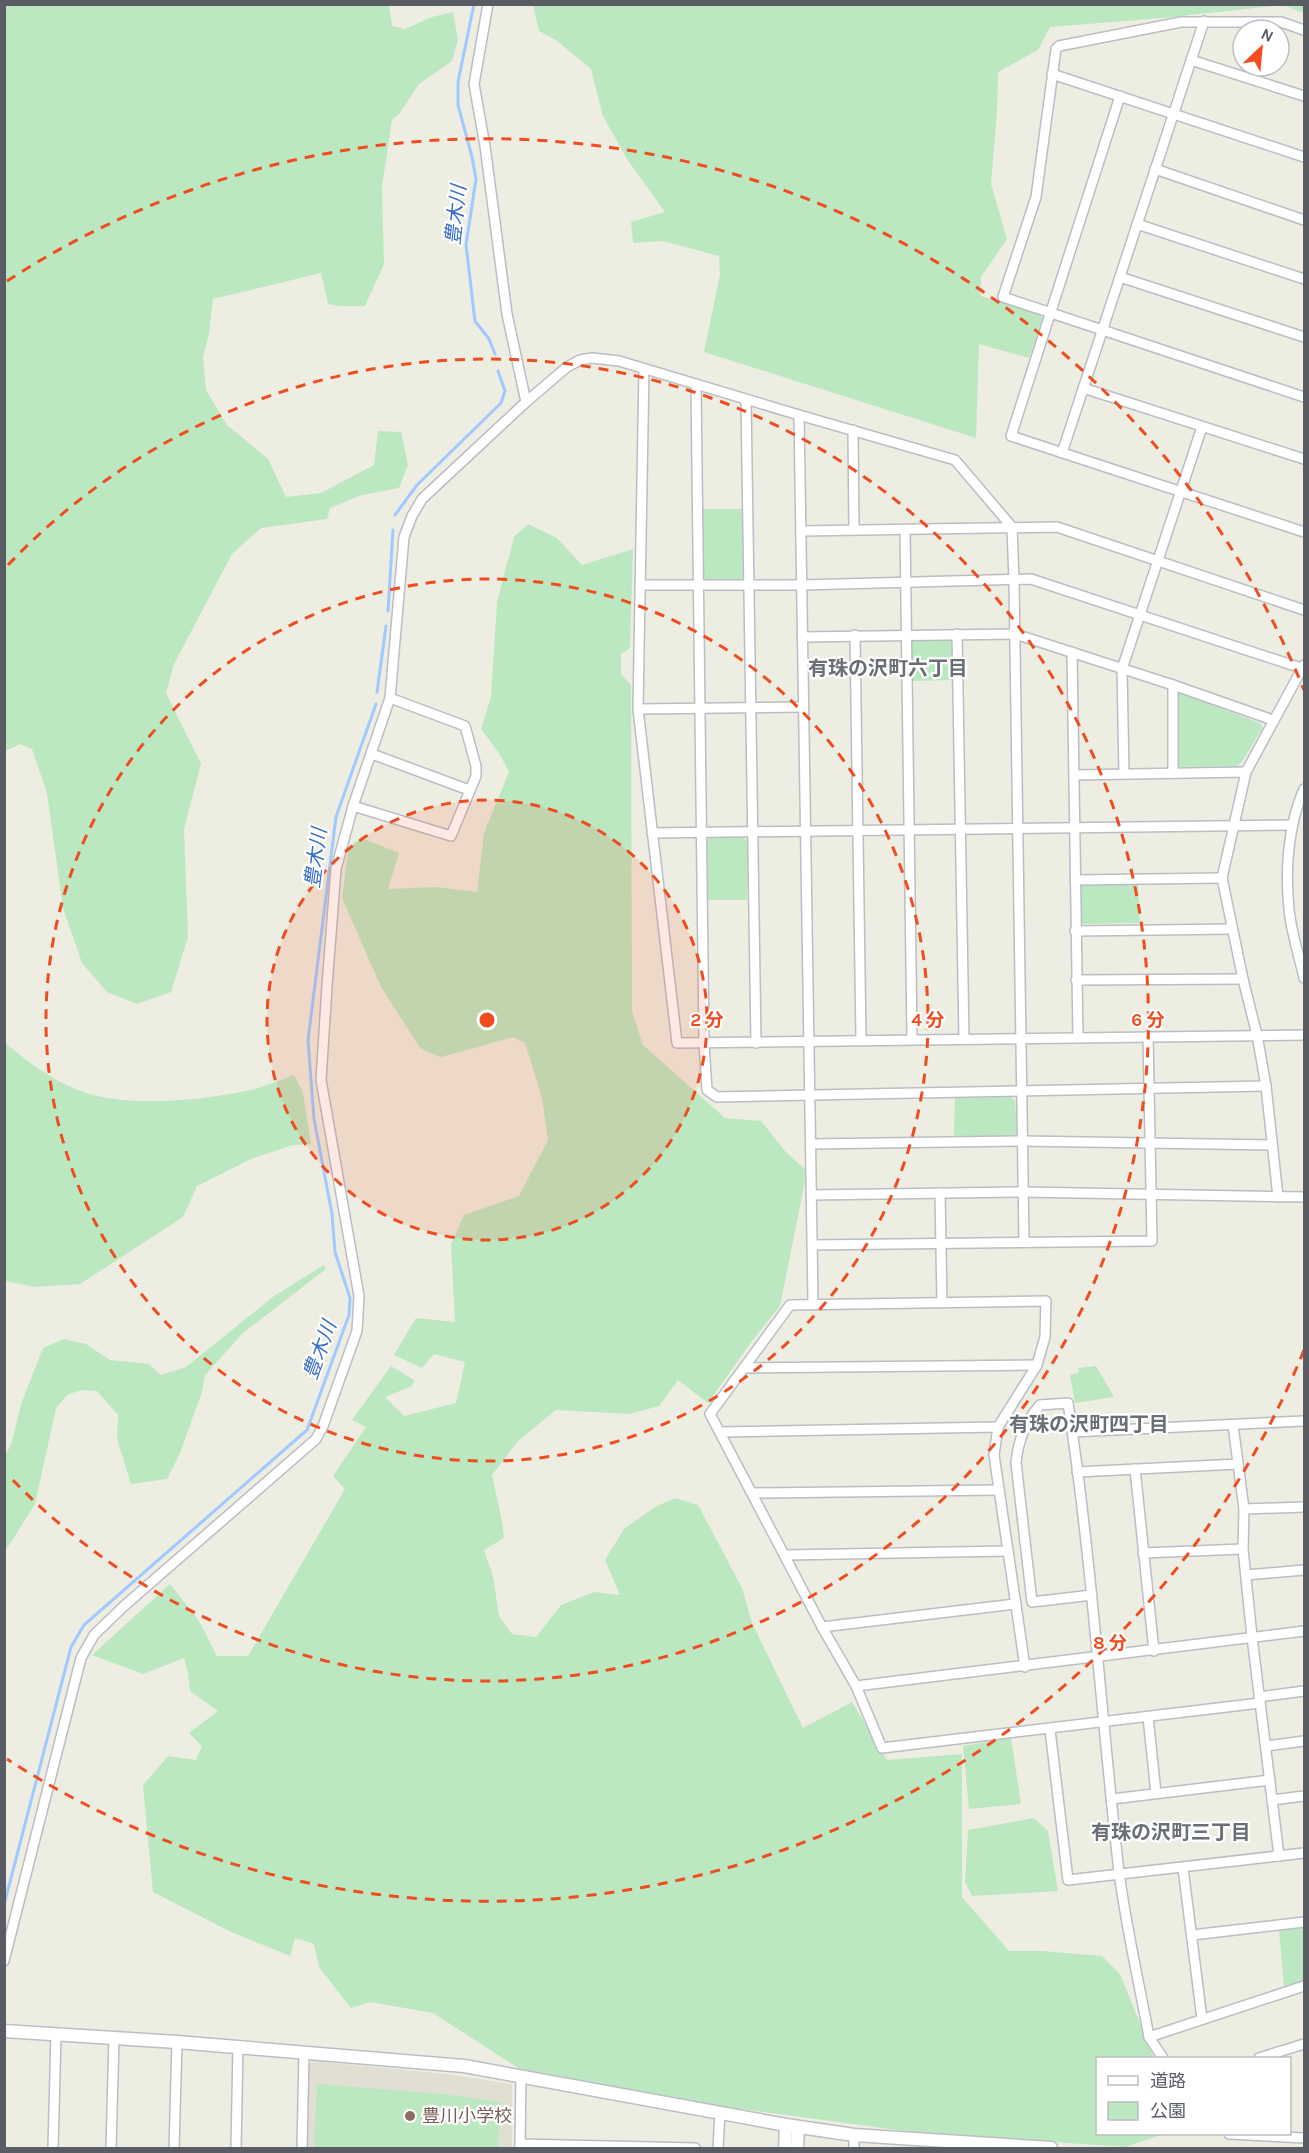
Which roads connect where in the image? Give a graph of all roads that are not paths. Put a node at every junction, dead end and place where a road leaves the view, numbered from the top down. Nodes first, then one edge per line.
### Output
1 (488, 4) edge
2 (1203, 21) junction
3 (1305, 30) edge
4 (1191, 60) junction
5 (1052, 74) junction
6 (1120, 96) junction
7 (1305, 96) edge
8 (1173, 113) junction
9 (1305, 157) edge
10 (1155, 169) junction
11 (1305, 220) edge
12 (1137, 224) junction
13 (1120, 277) junction
14 (1305, 279) edge
15 (1051, 313) junction
16 (1103, 330) junction
17 (1305, 337) edge
18 (644, 369) junction
19 (696, 384) junction
20 (1083, 388) junction
21 (1305, 397) edge
22 (746, 400) junction
23 (526, 402) junction
24 (799, 415) junction
25 (1202, 427) junction
26 (853, 430) junction
27 (1062, 453) junction
28 (1305, 459) edge
29 (1180, 491) junction
30 (1012, 527) junction
31 (854, 530) junction
32 (905, 530) junction
33 (801, 531) junction
34 (1305, 532) edge
35 (1157, 561) junction
36 (905, 581) junction
37 (1014, 581) junction
38 (699, 584) junction
39 (641, 585) junction
40 (749, 585) junction
41 (802, 585) junction
42 (1305, 610) edge
43 (1139, 614) junction
44 (907, 634) junction
45 (957, 634) junction
46 (1015, 634) junction
47 (855, 635) junction
48 (802, 637) junction
49 (1072, 652) junction
50 (1304, 667) edge
51 (1122, 669) junction
52 (1173, 685) junction
53 (390, 698) junction
54 (803, 707) junction
55 (701, 708) junction
56 (751, 708) junction
57 (638, 709) junction
58 (1273, 720) junction
59 (372, 754) junction
60 (1246, 772) junction
61 (1173, 773) junction
62 (1124, 774) junction
63 (1074, 775) junction
64 (1305, 789) edge
65 (469, 790) junction
66 (353, 806) junction
67 (1234, 825) junction
68 (1293, 825) junction
69 (1074, 827) junction
70 (1018, 828) junction
71 (910, 830) junction
72 (960, 830) junction
73 (858, 831) junction
74 (806, 832) junction
75 (652, 833) junction
76 (702, 833) junction
77 (753, 833) junction
78 (1222, 878) junction
79 (1075, 880) junction
80 (1232, 928) junction
81 (1075, 930) junction
82 (1305, 978) edge
83 (1243, 979) junction
84 (1076, 980) junction
85 (1257, 1035) junction
86 (1305, 1035) edge
87 (1148, 1036) junction
88 (1078, 1037) junction
89 (912, 1039) junction
90 (964, 1039) junction
91 (1021, 1039) junction
92 (861, 1040) junction
93 (809, 1041) junction
94 (756, 1043) junction
95 (704, 1044) junction
96 (1266, 1086) junction
97 (1148, 1089) junction
98 (1022, 1090) junction
99 (809, 1094) junction
100 (1022, 1141) junction
101 (1150, 1143) junction
102 (811, 1144) junction
103 (1272, 1145) junction
104 (1023, 1192) junction
105 (940, 1193) junction
106 (1151, 1194) junction
107 (812, 1195) junction
108 (1278, 1197) junction
109 (1305, 1197) edge
110 (1024, 1242) junction
111 (941, 1243) junction
112 (812, 1245) junction
113 (942, 1302) junction
114 (813, 1303) junction
115 (1037, 1365) junction
116 (744, 1368) junction
117 (1305, 1420) edge
118 (1233, 1425) junction
119 (999, 1427) junction
120 (720, 1432) junction
121 (1072, 1432) junction
122 (1238, 1464) junction
123 (1135, 1469) junction
124 (1077, 1472) junction
125 (999, 1490) junction
126 (752, 1493) junction
127 (1305, 1507) edge
128 (1244, 1509) junction
129 (1244, 1550) junction
130 (1007, 1551) junction
131 (1143, 1553) junction
132 (785, 1556) junction
133 (1305, 1570) edge
134 (1246, 1575) junction
135 (1092, 1595) junction
136 (1016, 1604) junction
137 (822, 1627) junction
138 (1305, 1631) edge
139 (1251, 1637) junction
140 (1154, 1651) junction
141 (1099, 1658) junction
142 (1025, 1667) junction
143 (856, 1686) junction
144 (1305, 1691) edge
145 (1260, 1700) junction
146 (1148, 1717) junction
147 (1105, 1722) junction
148 (1050, 1730) junction
149 (1305, 1741) edge
150 (1266, 1746) junction
151 (1270, 1780) junction
152 (1156, 1793) junction
153 (1305, 1796) edge
154 (1112, 1798) junction
155 (1272, 1800) junction
156 (1305, 1853) edge
157 (1279, 1856) junction
158 (1183, 1868) junction
159 (1120, 1875) junction
160 (1305, 1922) edge
161 (1192, 1935) junction
162 (4, 1961) edge
163 (1305, 1986) edge
164 (1202, 2019) junction
165 (4, 2031) edge
166 (56, 2034) junction
167 (1149, 2037) junction
168 (114, 2038) junction
169 (177, 2042) junction
170 (1305, 2044) edge
171 (238, 2048) junction
172 (304, 2052) junction
173 (1162, 2057) edge
174 (1262, 2057) edge
175 (521, 2076) junction
176 (720, 2112) junction
177 (792, 2126) junction
178 (854, 2135) junction
179 (1259, 2135) edge
180 (1305, 2138) edge
181 (916, 2144) edge
182 (944, 2144) edge
183 (520, 2146) edge
184 (53, 2148) edge
185 (111, 2148) edge
186 (174, 2148) edge
187 (236, 2148) edge
188 (302, 2148) edge
189 (694, 2148) edge
190 (718, 2148) edge
191 (785, 2148) edge
192 (797, 2148) edge
193 (854, 2148) edge
194 (1051, 2148) edge

1 - 23 street
2 - 3 street
2 - 4 street
2 - 5 street
4 - 7 street
4 - 8 street
5 - 6 street
5 - 15 street
6 - 8 street
6 - 15 street
8 - 9 street
8 - 10 street
10 - 11 street
10 - 12 street
12 - 13 street
12 - 14 street
13 - 16 street
13 - 17 street
15 - 16 street
15 - 27 street
16 - 20 street
16 - 21 street
18 - 19 street
18 - 23 street
18 - 39 street
19 - 22 street
19 - 38 street
20 - 25 street
20 - 27 street
22 - 24 street
22 - 40 street
23 - 53 street
24 - 26 street
24 - 33 street
25 - 28 street
25 - 29 street
26 - 30 street
26 - 31 street
27 - 29 street
29 - 34 street
29 - 35 street
30 - 32 street
30 - 35 street
30 - 37 street
31 - 32 street
31 - 33 street
32 - 36 street
33 - 41 street
35 - 42 street
35 - 43 street
36 - 37 street
36 - 41 street
36 - 44 street
37 - 43 street
37 - 46 street
38 - 39 street
38 - 40 street
38 - 55 street
39 - 57 street
40 - 41 street
40 - 56 street
41 - 48 street
43 - 50 street
43 - 51 street
44 - 45 street
44 - 47 street
44 - 71 street
45 - 46 street
45 - 72 street
46 - 49 street
46 - 70 street
47 - 48 street
47 - 73 street
48 - 54 street
49 - 51 street
49 - 63 street
50 - 58 street
51 - 52 street
51 - 62 street
52 - 58 street
52 - 61 street
53 - 59 street
53 - 65 street
54 - 56 street
54 - 74 street
55 - 56 street
55 - 57 street
55 - 76 street
56 - 77 street
57 - 75 street
58 - 60 street
59 - 65 street
59 - 66 street
60 - 61 street
60 - 67 street
61 - 62 street
62 - 63 street
63 - 69 street
64 - 68 street
65 - 66 street
66 - 162 street
67 - 68 street
67 - 69 street
67 - 78 street
68 - 82 street
69 - 70 street
69 - 79 street
70 - 72 street
70 - 91 street
71 - 72 street
71 - 73 street
71 - 89 street
72 - 90 street
73 - 74 street
73 - 92 street
74 - 77 street
74 - 93 street
75 - 76 street
75 - 95 street
76 - 77 street
76 - 95 street
77 - 94 street
78 - 79 street
78 - 80 street
79 - 81 street
80 - 81 street
80 - 83 street
81 - 84 street
83 - 84 street
83 - 85 street
84 - 88 street
85 - 86 street
85 - 87 street
85 - 96 street
87 - 88 street
87 - 97 street
88 - 91 street
89 - 90 street
89 - 92 street
90 - 91 street
91 - 98 street
92 - 93 street
93 - 94 street
93 - 99 street
94 - 95 street
95 - 99 street
96 - 97 street
96 - 103 street
97 - 98 street
97 - 101 street
98 - 99 street
98 - 100 street
99 - 102 street
100 - 101 street
100 - 102 street
100 - 104 street
101 - 103 street
101 - 106 street
102 - 107 street
103 - 108 street
104 - 105 street
104 - 106 street
104 - 110 street
105 - 107 street
105 - 111 street
106 - 108 street
106 - 110 street
107 - 112 street
108 - 109 street
110 - 111 street
111 - 112 street
111 - 113 street
112 - 114 street
113 - 114 street
113 - 115 street
114 - 116 street
115 - 116 street
115 - 119 street
116 - 120 street
117 - 118 street
118 - 121 street
118 - 122 street
119 - 120 street
119 - 125 street
120 - 126 street
121 - 124 street
121 - 135 street
122 - 123 street
122 - 128 street
123 - 124 street
123 - 131 street
124 - 135 street
125 - 126 street
125 - 130 street
126 - 132 street
127 - 128 street
128 - 129 street
129 - 131 street
129 - 134 street
130 - 132 street
130 - 136 street
131 - 140 street
132 - 137 street
133 - 134 street
134 - 139 street
135 - 141 street
136 - 137 street
136 - 142 street
137 - 143 street
138 - 139 street
139 - 140 street
139 - 145 street
140 - 141 street
141 - 142 street
141 - 147 street
142 - 143 street
143 - 148 street
144 - 145 street
145 - 146 street
145 - 150 street
146 - 147 street
146 - 152 street
147 - 148 street
147 - 154 street
148 - 159 street
149 - 150 street
150 - 151 street
151 - 152 street
151 - 155 street
152 - 154 street
153 - 155 street
154 - 159 street
155 - 157 street
156 - 157 street
157 - 158 street
158 - 159 street
158 - 161 street
159 - 167 street
160 - 161 street
161 - 164 street
163 - 164 street
164 - 167 street
165 - 166 street
166 - 168 street
166 - 184 street
167 - 173 street
168 - 169 street
168 - 185 street
169 - 171 street
169 - 186 street
170 - 174 street
171 - 172 street
171 - 187 street
172 - 175 street
172 - 188 street
175 - 176 street
175 - 183 street
176 - 177 street
176 - 190 street
177 - 178 street
177 - 191 street
177 - 192 street
178 - 181 street
178 - 193 street
179 - 180 street
181 - 182 street
182 - 194 street
183 - 189 street

